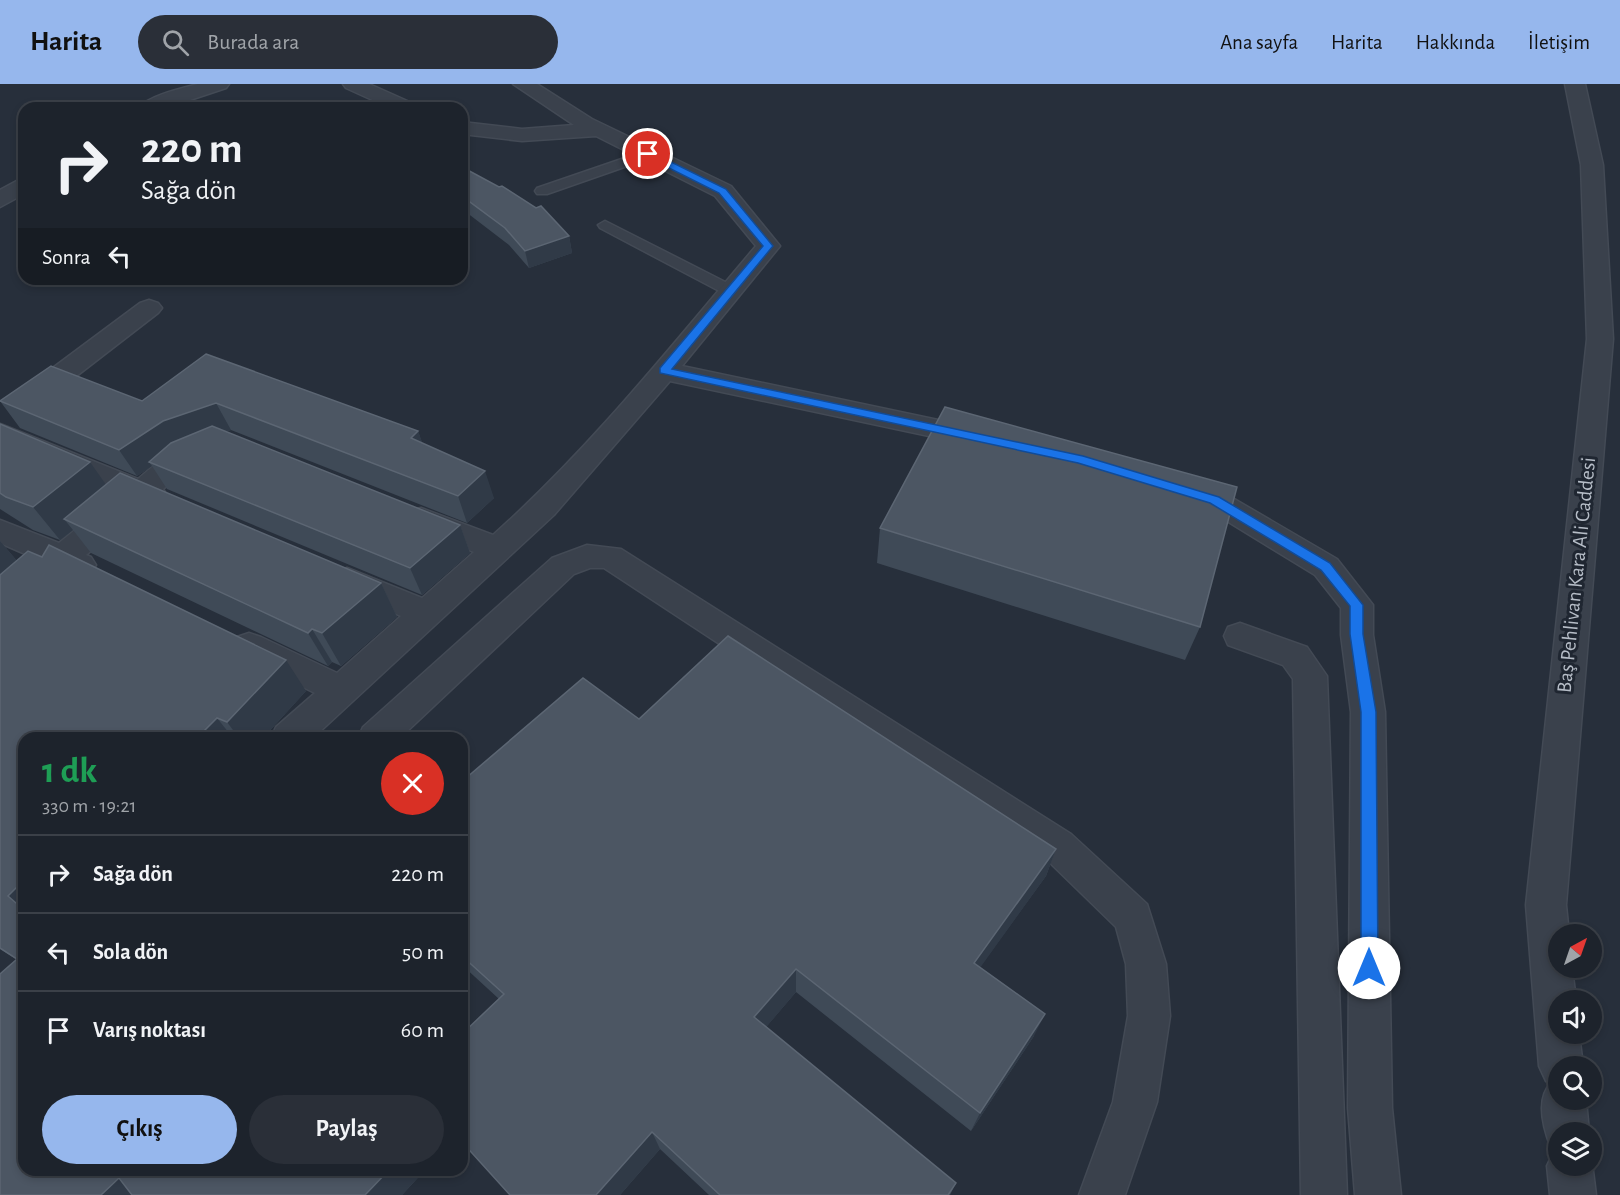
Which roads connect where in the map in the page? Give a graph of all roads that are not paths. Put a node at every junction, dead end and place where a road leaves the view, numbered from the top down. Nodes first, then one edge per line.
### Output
1 (219, 84) edge
2 (353, 84) edge
3 (523, 84) edge
4 (1575, 84) edge
5 (163, 102) edge
6 (394, 102) edge
7 (468, 129) edge
8 (597, 130) junction
9 (648, 154) junction
10 (18, 188) edge
11 (542, 191) dead end
12 (0, 200) edge
13 (605, 225) dead end
14 (731, 291) junction
15 (149, 308) dead end
16 (664, 371) junction
17 (0, 423) edge
18 (0, 433) edge
19 (220, 444) edge
20 (1010, 445) edge
21 (1158, 483) edge
22 (142, 492) junction
23 (175, 506) edge
24 (391, 506) edge
25 (0, 531) edge
26 (498, 549) junction
27 (65, 558) junction
28 (318, 567) edge
29 (107, 578) edge
30 (0, 610) edge
31 (428, 614) junction
32 (224, 634) edge
33 (1240, 636) dead end
34 (342, 691) junction
35 (296, 732) edge
36 (383, 732) edge
37 (1560, 1056) edge
38 (1571, 1176) edge
39 (1102, 1195) edge
40 (1324, 1195) edge
41 (1378, 1195) edge
42 (1573, 1195) edge

1 - 5 street
2 - 6 street
3 - 8 street
4 - 37 street, Baş Pehlivan Kara Ali Caddesi
7 - 8 street
8 - 9 street
9 - 11 lane
9 - 14 street
10 - 12 street
13 - 14 lane
14 - 16 street
15 - 17 street
16 - 20 street
16 - 26 street
18 - 22 street
19 - 22 street
21 - 41 street
22 - 23 street
22 - 27 street
24 - 26 street
25 - 27 street
26 - 31 street
27 - 29 street
27 - 30 street
28 - 31 street
31 - 34 street
32 - 34 street
33 - 40 street
34 - 35 street
36 - 39 street
38 - 42 street

